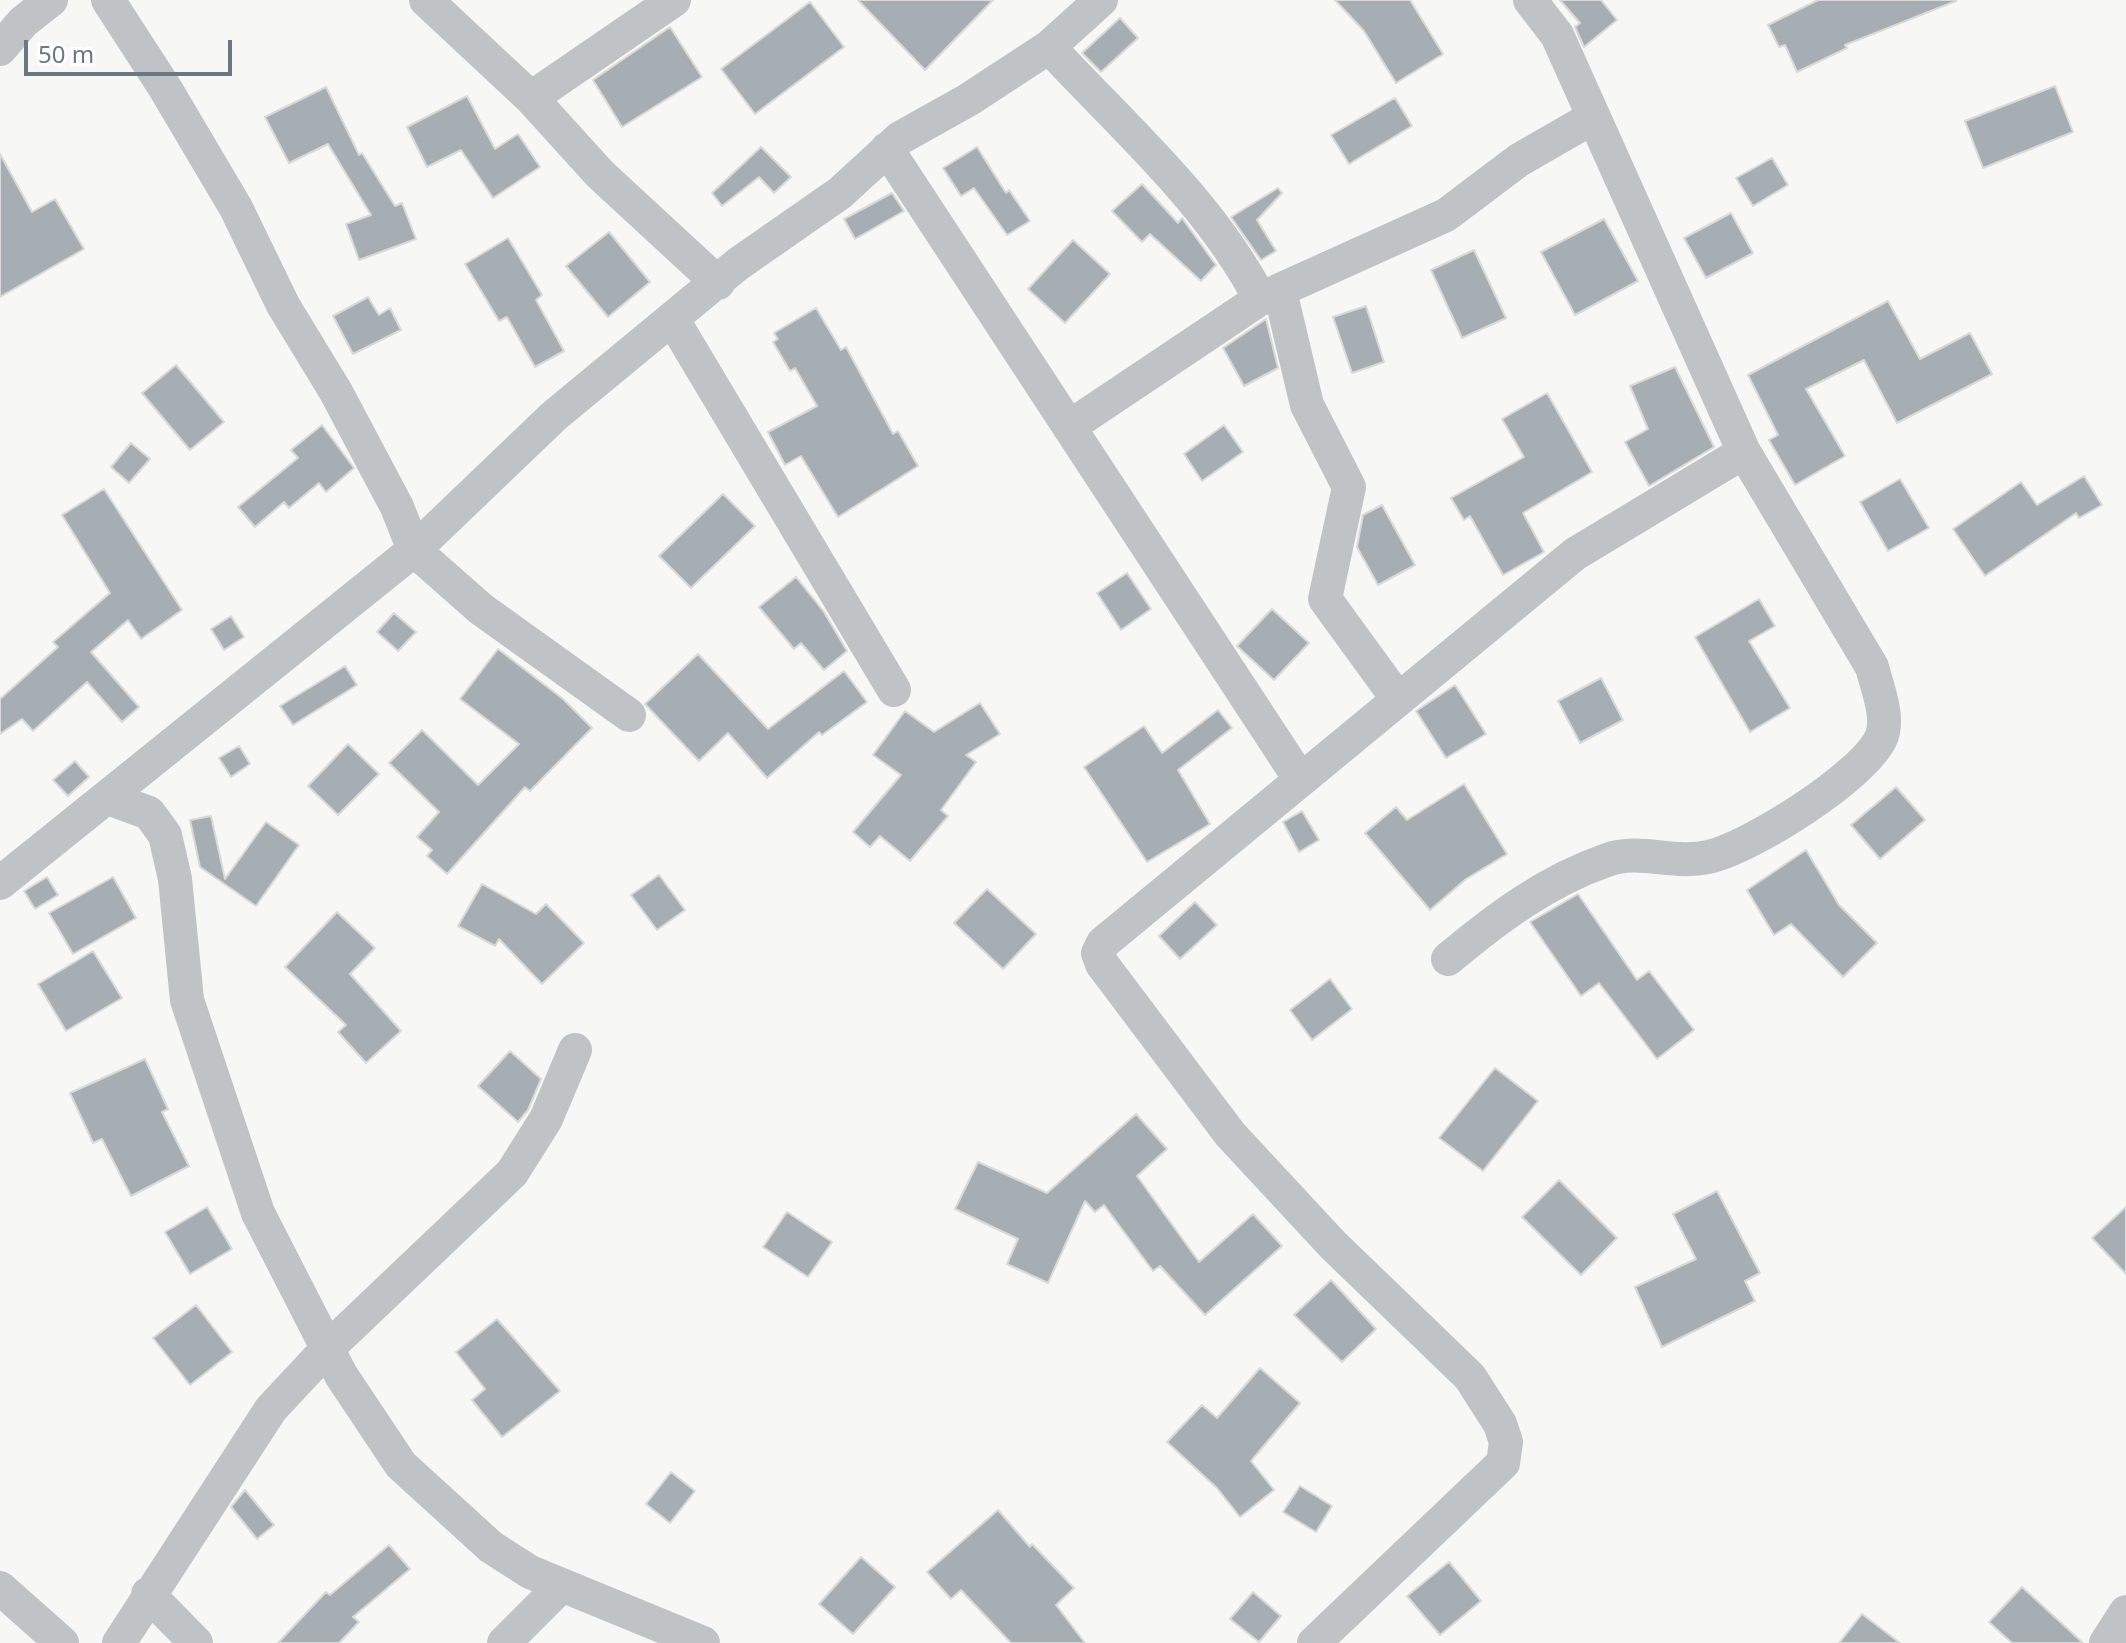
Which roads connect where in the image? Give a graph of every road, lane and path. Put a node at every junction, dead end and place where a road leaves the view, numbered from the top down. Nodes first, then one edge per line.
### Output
1 (51, 0) edge
2 (108, 0) edge
3 (426, 0) edge
4 (674, 0) edge
5 (1101, 0) edge
6 (1530, 0) edge
7 (1049, 47) junction
8 (0, 49) edge
9 (531, 98) junction
10 (1592, 118) junction
11 (887, 149) junction
12 (718, 283) junction
13 (1270, 295) junction
14 (673, 320) junction
15 (1069, 427) junction
16 (1744, 452) junction
17 (414, 550) junction
18 (894, 690) dead end
19 (1397, 698) junction
20 (629, 715) dead end
21 (148, 762) junction
22 (1300, 779) junction
23 (108, 798) junction
24 (149, 813) junction
25 (0, 883) edge
26 (1448, 959) dead end
27 (575, 1050) dead end
28 (328, 1348) junction
29 (562, 1585) junction
30 (0, 1588) edge
31 (148, 1594) junction
32 (2126, 1612) edge
33 (62, 1643) edge
34 (119, 1643) edge
35 (196, 1643) edge
36 (504, 1643) edge
37 (703, 1643) edge
38 (1314, 1643) edge
39 (2106, 1643) edge

1 - 8 street
2 - 17 street
3 - 9 street
4 - 9 street
5 - 7 street
6 - 10 street
7 - 11 street
7 - 13 street
9 - 12 street
10 - 13 street
10 - 16 street
11 - 12 street
11 - 15 street
12 - 14 street
13 - 15 street
13 - 19 street
14 - 17 street
14 - 18 street
15 - 22 street
16 - 19 street
16 - 26 street
17 - 20 street
17 - 21 street
19 - 22 street
21 - 23 street
21 - 24 street
22 - 38 street
23 - 24 street
23 - 25 street
24 - 28 street
27 - 28 street
28 - 29 street
28 - 31 street
29 - 36 street
29 - 37 street
30 - 33 street
31 - 34 street
31 - 35 street
32 - 39 street

